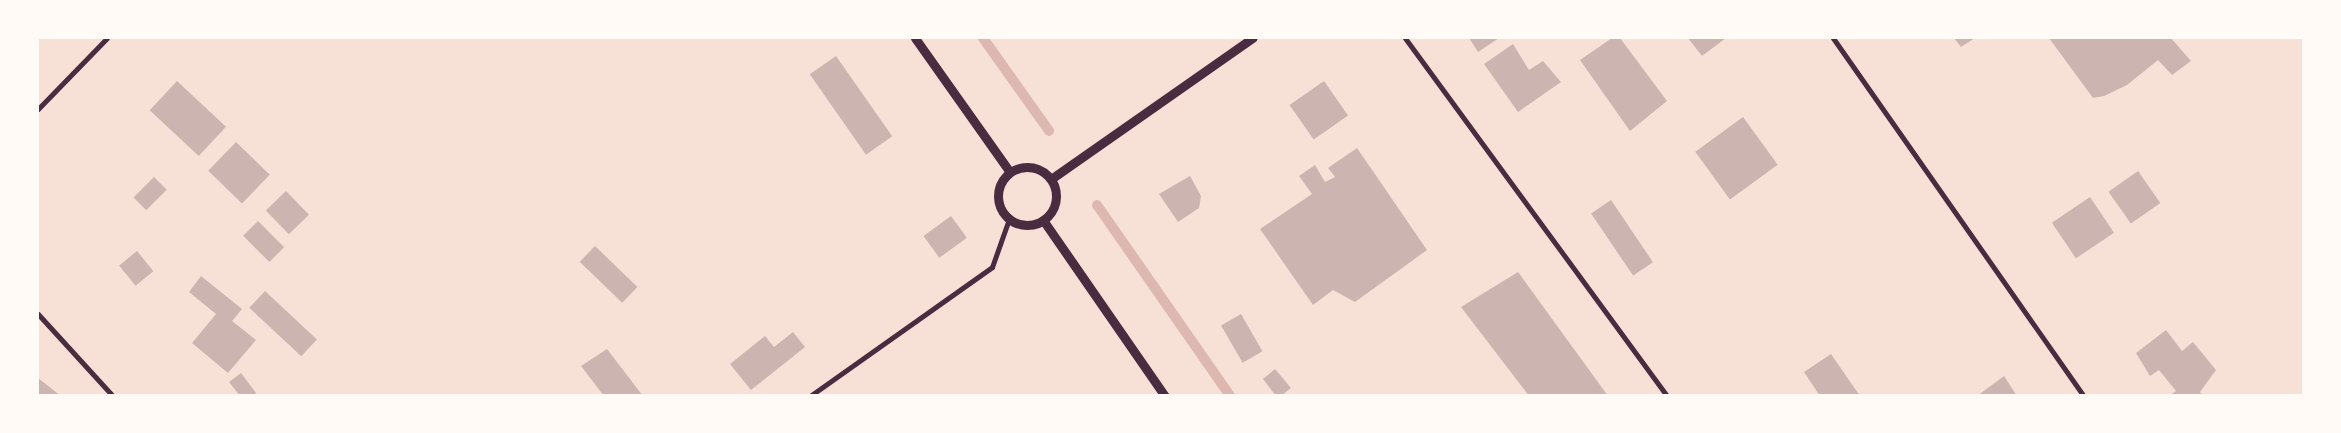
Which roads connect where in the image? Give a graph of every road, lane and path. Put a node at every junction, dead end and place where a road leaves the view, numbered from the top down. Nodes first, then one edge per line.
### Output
1 (107, 38) edge
2 (915, 38) edge
3 (1252, 38) edge
4 (1405, 38) edge
5 (1833, 38) edge
6 (38, 109) edge
7 (1010, 172) junction
8 (1051, 179) junction
9 (1009, 219) junction
10 (1043, 220) junction
11 (38, 314) edge
12 (113, 396) edge
13 (810, 396) edge
14 (1165, 396) edge
15 (1667, 396) edge
16 (2084, 396) edge

1 - 6 street
2 - 7 street
3 - 8 street
4 - 15 street
5 - 16 street
7 - 8 street
7 - 9 street
8 - 10 street
9 - 10 street
9 - 13 street
10 - 14 street
11 - 12 street

